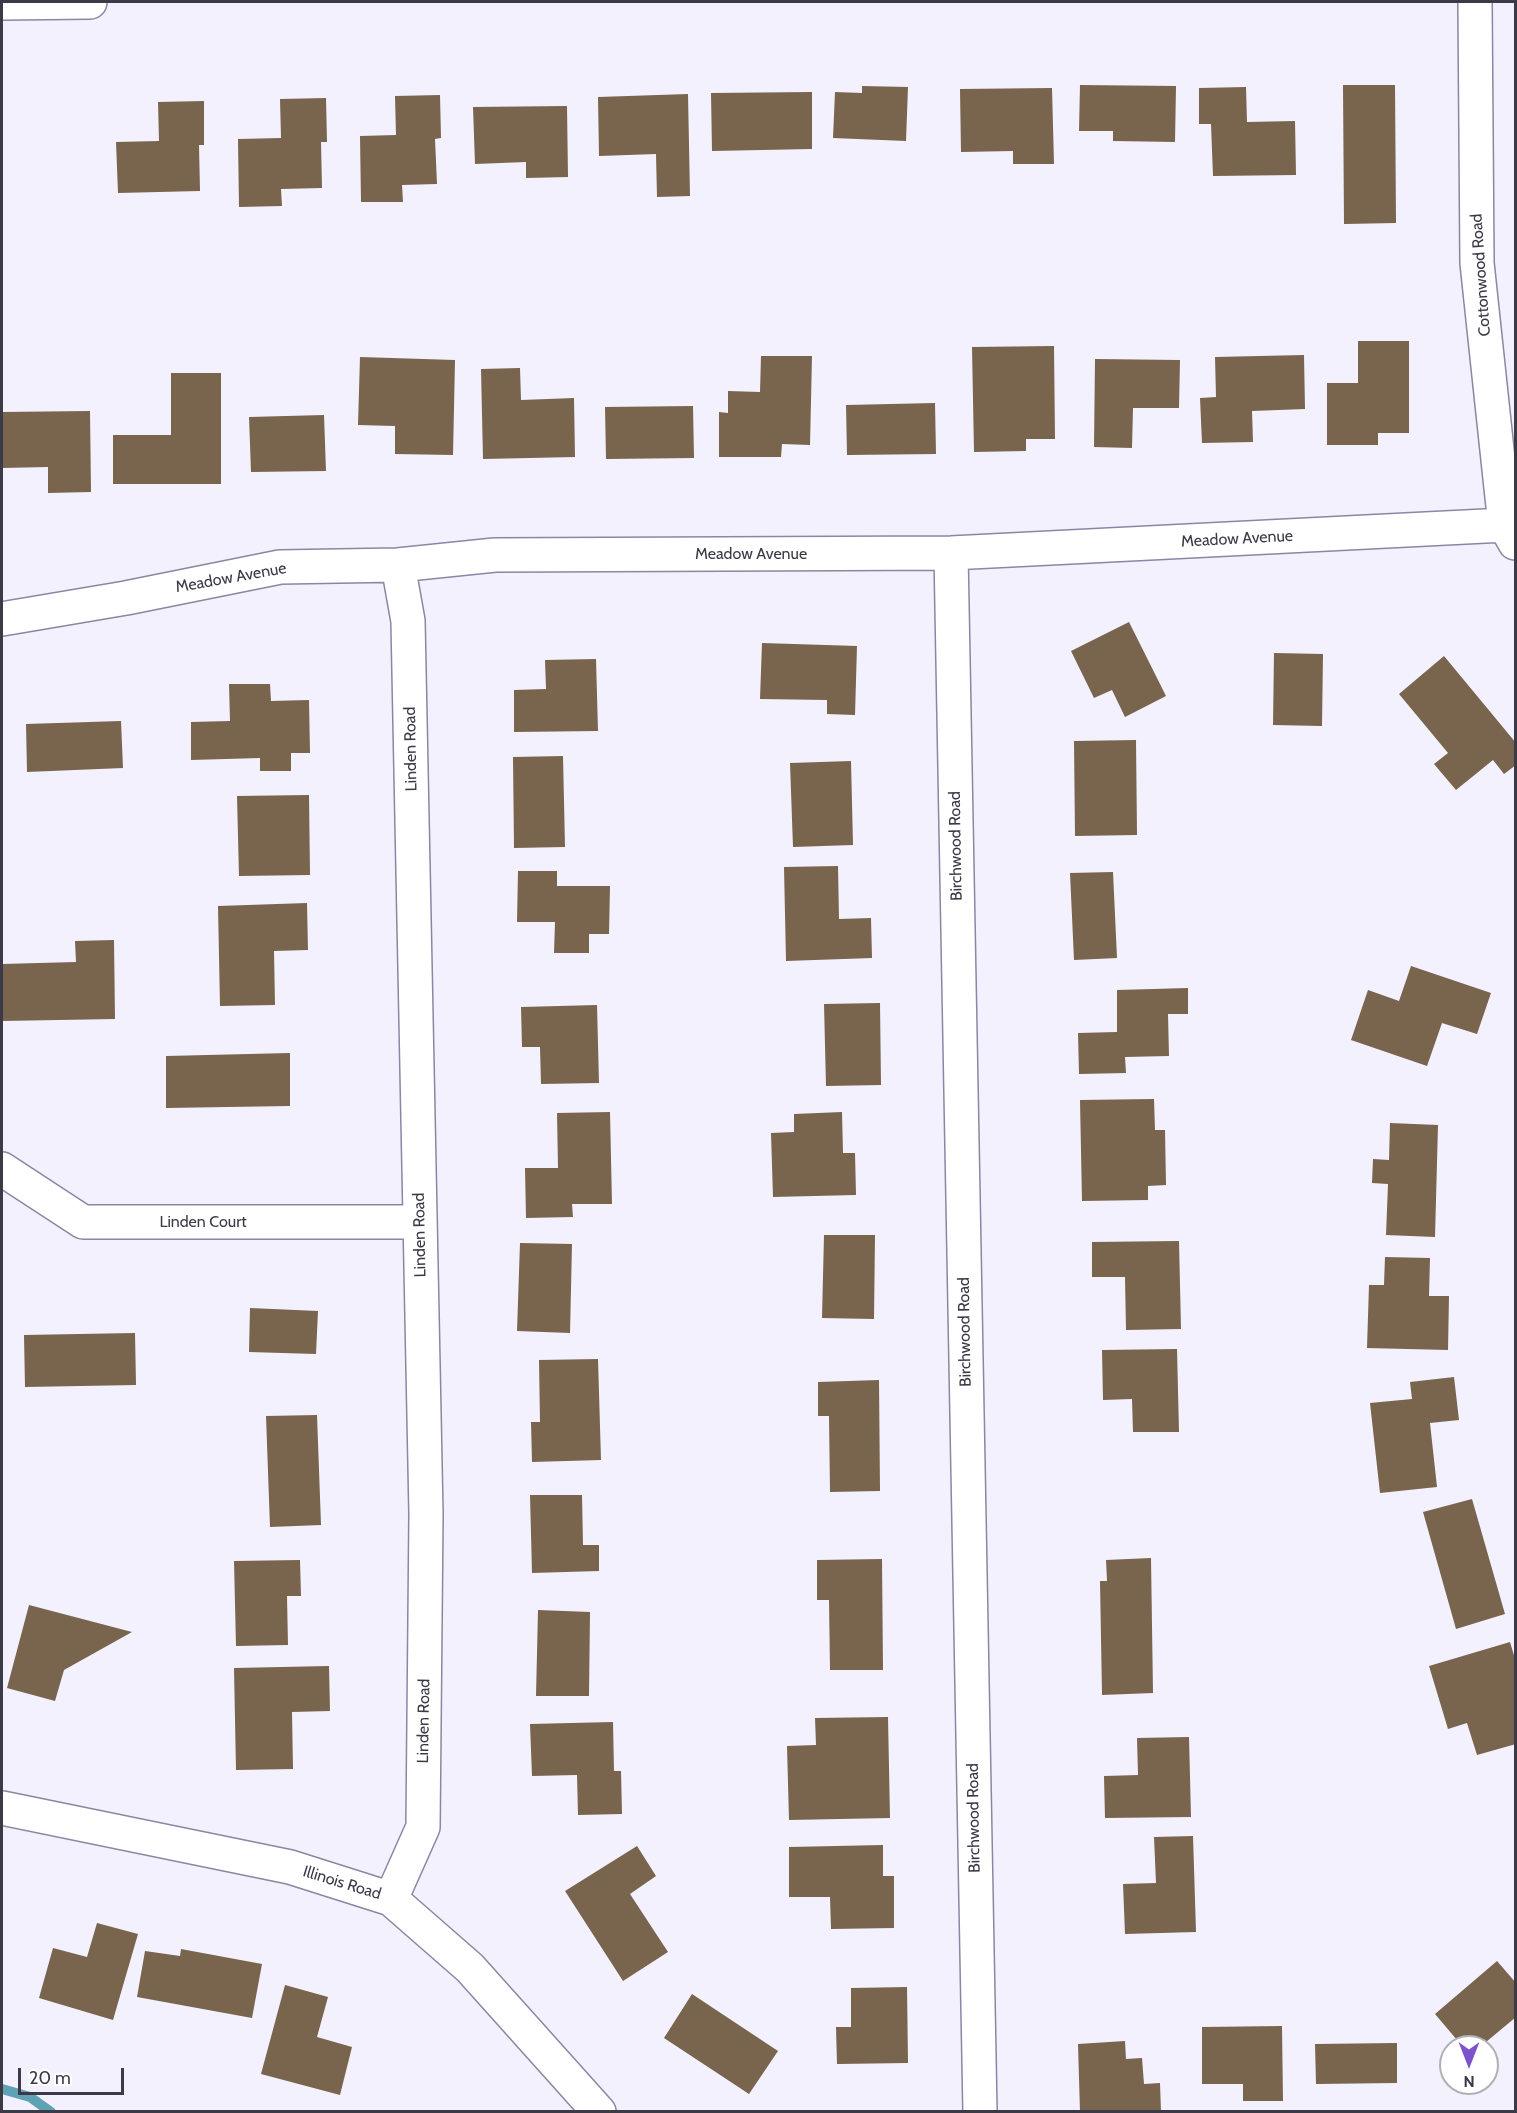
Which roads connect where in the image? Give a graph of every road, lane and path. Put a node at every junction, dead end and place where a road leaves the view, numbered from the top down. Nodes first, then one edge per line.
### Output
1 (90, 2) edge
2 (1475, 2) edge
3 (2, 3) edge
4 (1510, 535) edge
5 (951, 553) junction
6 (398, 565) junction
7 (2, 619) edge
8 (2, 1169) edge
9 (420, 1222) junction
10 (2, 1808) edge
11 (391, 1899) junction
12 (599, 2112) edge
13 (980, 2112) edge

1 - 3 street
2 - 4 street, Cottonwood Road
4 - 5 street, Meadow Avenue
5 - 6 street, Meadow Avenue
5 - 13 street, Birchwood Road
6 - 7 street, Meadow Avenue
6 - 9 street, Linden Road
8 - 9 street, Linden Court
9 - 11 street, Linden Road
10 - 11 street, Illinois Road
11 - 12 street, Illinois Road

